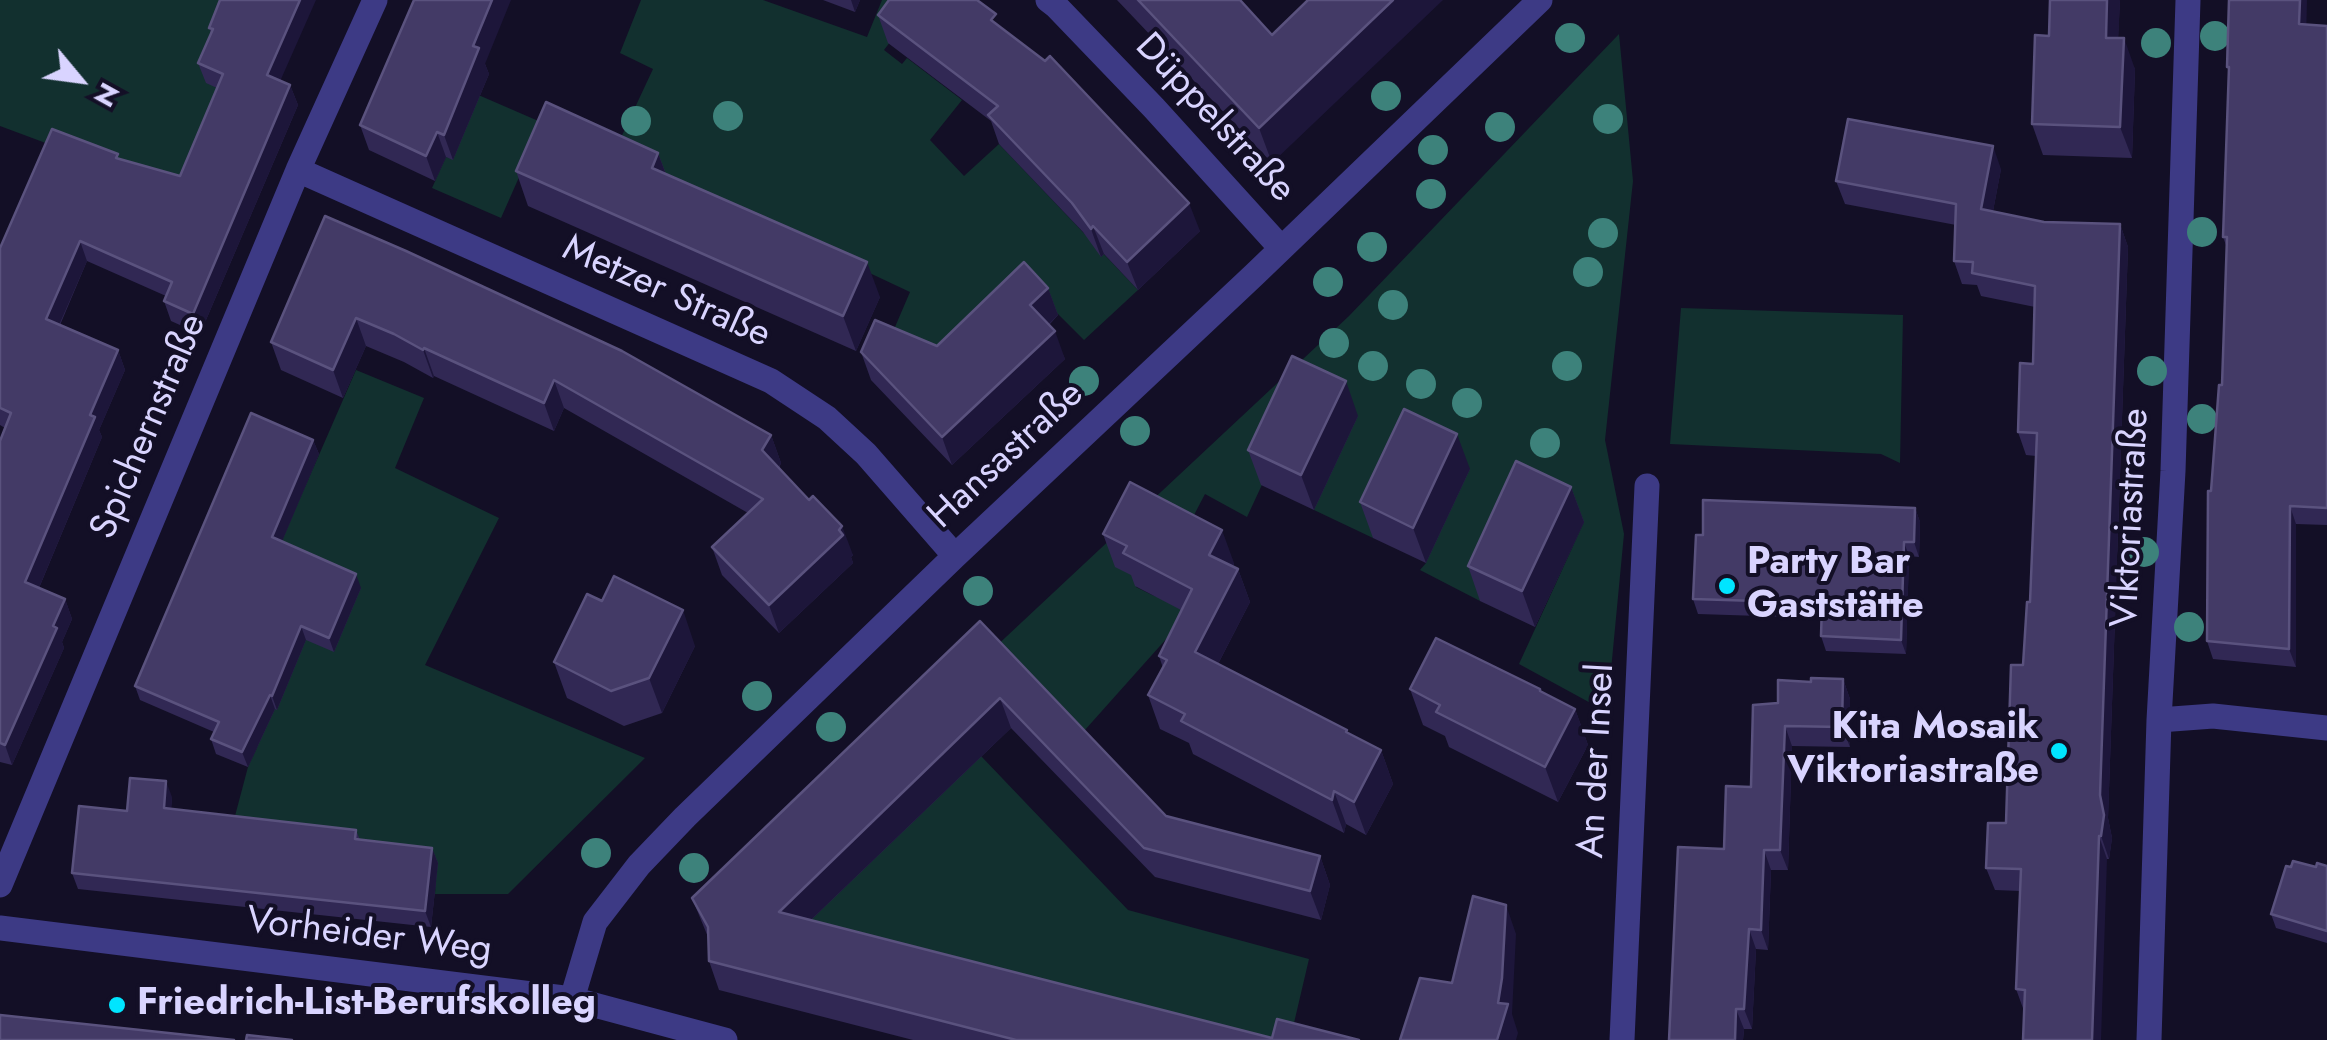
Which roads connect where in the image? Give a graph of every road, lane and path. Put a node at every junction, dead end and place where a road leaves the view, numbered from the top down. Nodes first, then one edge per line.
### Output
1 (374, 0) edge
2 (1048, 0) edge
3 (1540, 0) edge
4 (2188, 0) edge
5 (298, 170) junction
6 (1281, 248) junction
7 (1647, 486) dead end
8 (955, 556) junction
9 (2159, 720) junction
10 (2327, 728) edge
11 (0, 885) edge
12 (0, 928) edge
13 (572, 999) junction
14 (725, 1040) edge
15 (1622, 1040) edge
16 (2148, 1040) edge

1 - 5 street, Spichernstraße
2 - 6 street, Düppelstraße
3 - 6 street, Hansastraße
4 - 9 street, Viktoriastraße
5 - 8 street, Metzer Straße
5 - 11 street, Spichernstraße
6 - 8 street, Hansastraße
7 - 15 street, An der Insel
8 - 13 street, Hansastraße
9 - 10 street
9 - 16 street, Viktoriastraße
12 - 13 street, Vorheider Weg
13 - 14 street, Vorheider Weg

